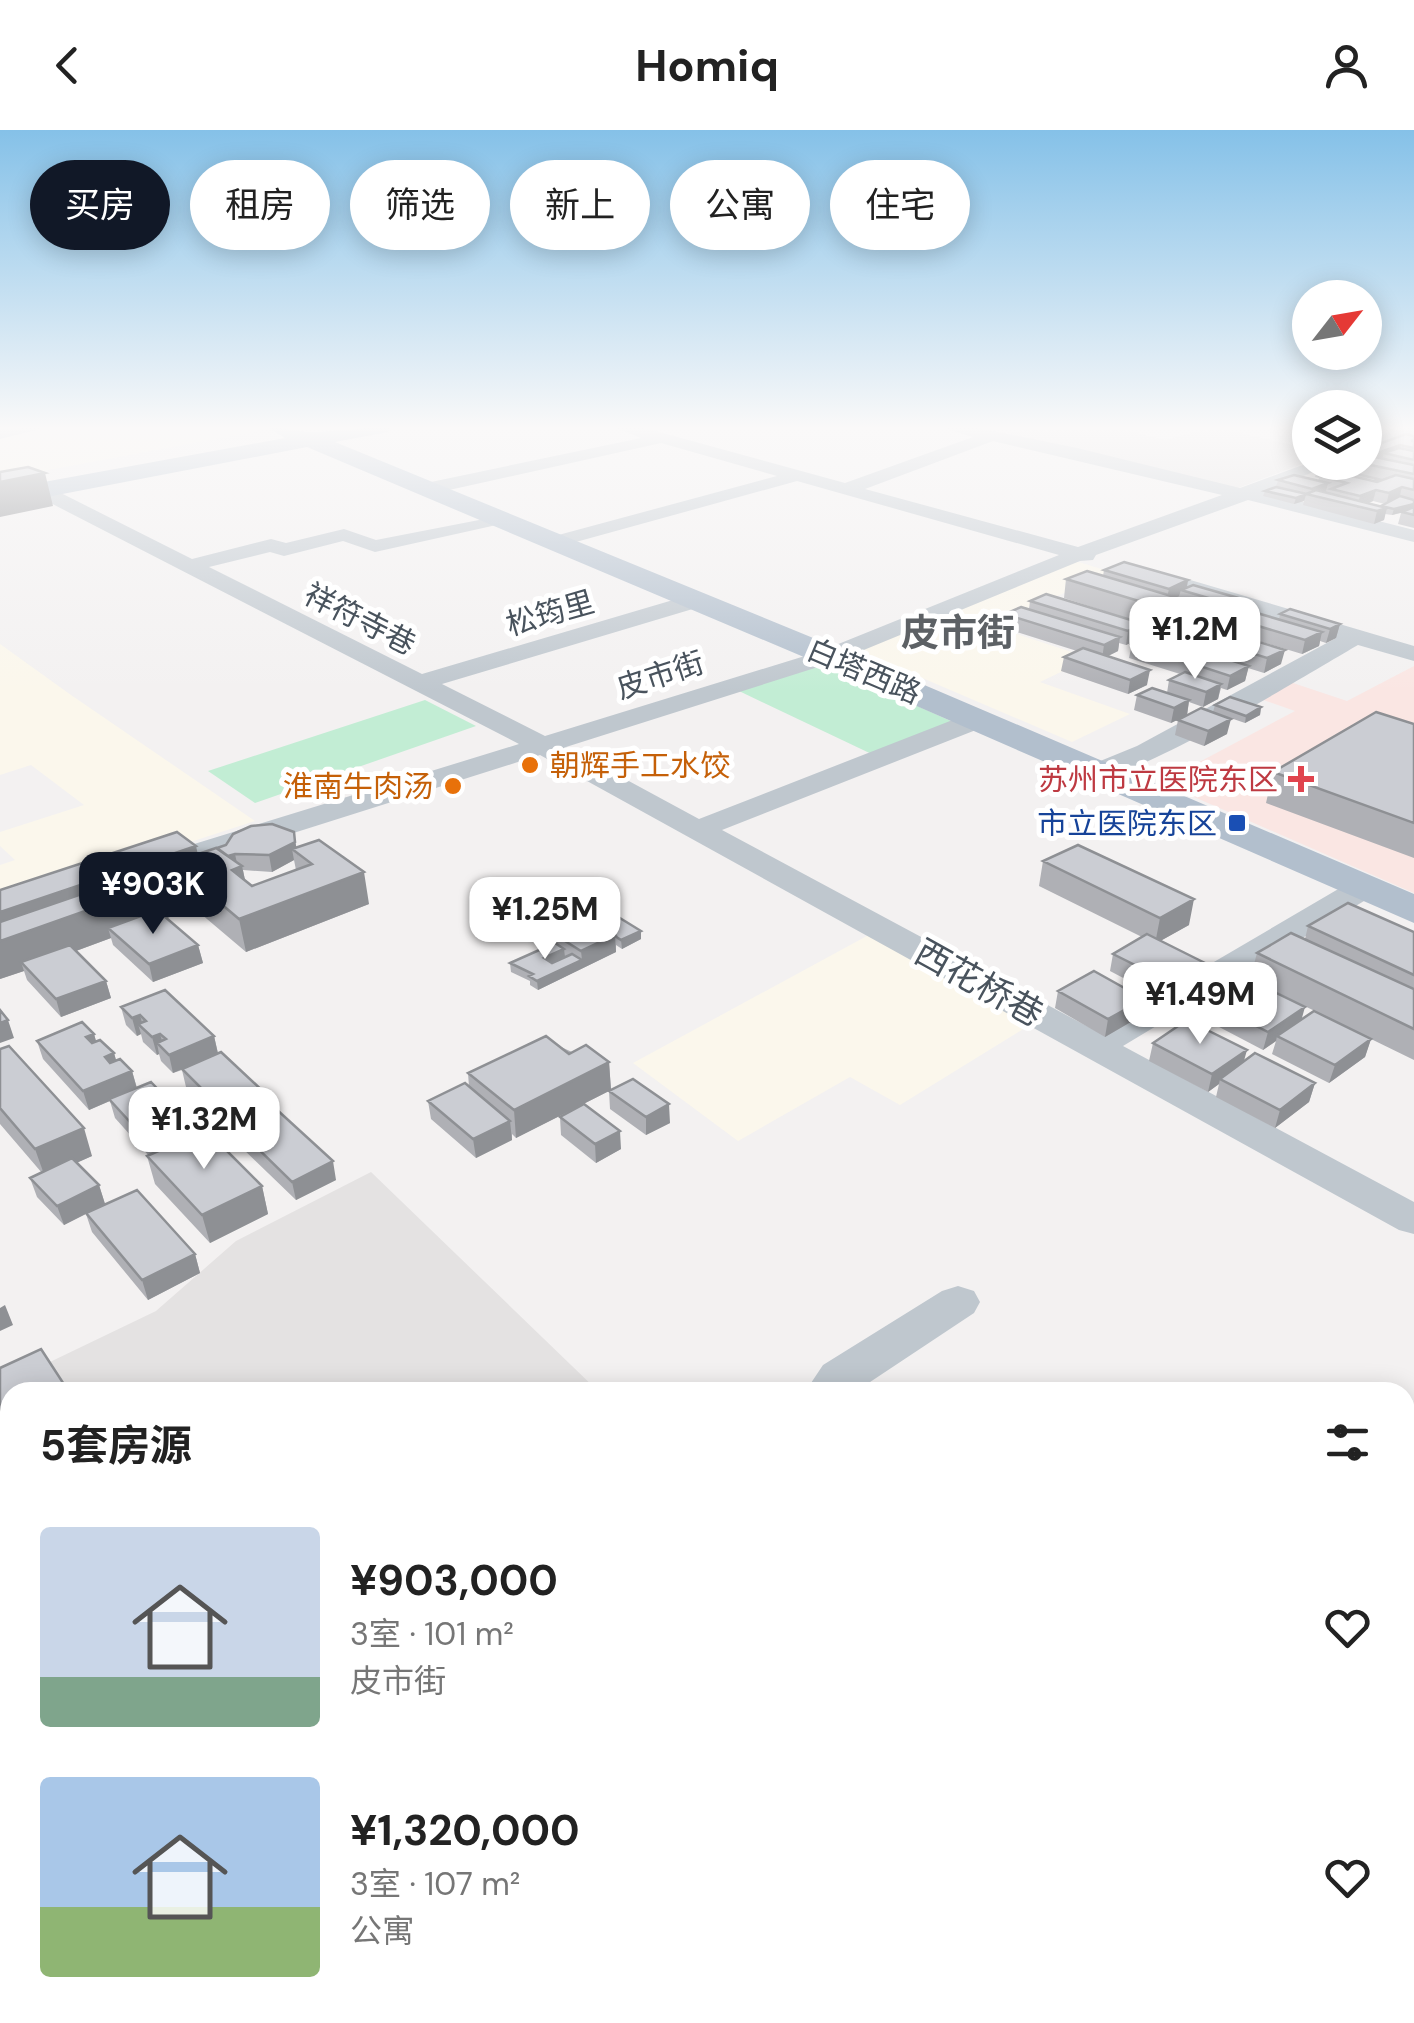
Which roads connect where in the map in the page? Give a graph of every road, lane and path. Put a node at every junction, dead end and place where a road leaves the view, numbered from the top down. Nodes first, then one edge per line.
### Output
1 (77, 515) edge
2 (497, 515) edge
3 (652, 515) edge
4 (937, 515) edge
5 (1189, 515) edge
6 (1330, 515) edge
7 (503, 518) junction
8 (1414, 536) edge
9 (558, 541) junction
10 (1079, 554) junction
11 (1114, 564) edge
12 (190, 566) junction
13 (1168, 580) edge
14 (698, 600) junction
15 (1355, 637) junction
16 (1414, 654) edge
17 (829, 656) junction
18 (419, 683) junction
19 (977, 720) junction
20 (544, 746) junction
21 (1098, 772) junction
22 (700, 830) junction
23 (128, 875) edge
24 (1364, 888) junction
25 (1414, 910) edge
26 (1096, 1047) junction
27 (1414, 1220) edge
28 (958, 1302) dead end
29 (837, 1382) edge

1 - 12 street, 祥符寺巷
2 - 7 main road, 白塔西路
3 - 9 street
4 - 10 street
5 - 10 street, 皮市街
6 - 8 street
7 - 9 main road, 白塔西路
7 - 12 street
9 - 14 main road, 白塔西路
10 - 11 street
10 - 17 street, 皮市街
12 - 18 street, 祥符寺巷
13 - 15 street
14 - 17 main road, 白塔西路
14 - 18 street, 松筠里
15 - 16 street
15 - 21 street
17 - 19 main road, 白塔西路
17 - 20 street, 皮市街
18 - 20 street, 祥符寺巷
19 - 21 main road, 白塔西路
19 - 22 street
20 - 22 street, 西花桥巷
20 - 23 street, 皮市街
21 - 24 main road, 白塔西路
22 - 26 street, 西花桥巷
24 - 25 main road, 白塔西路
24 - 26 street
26 - 27 street, 西花桥巷
28 - 29 street

